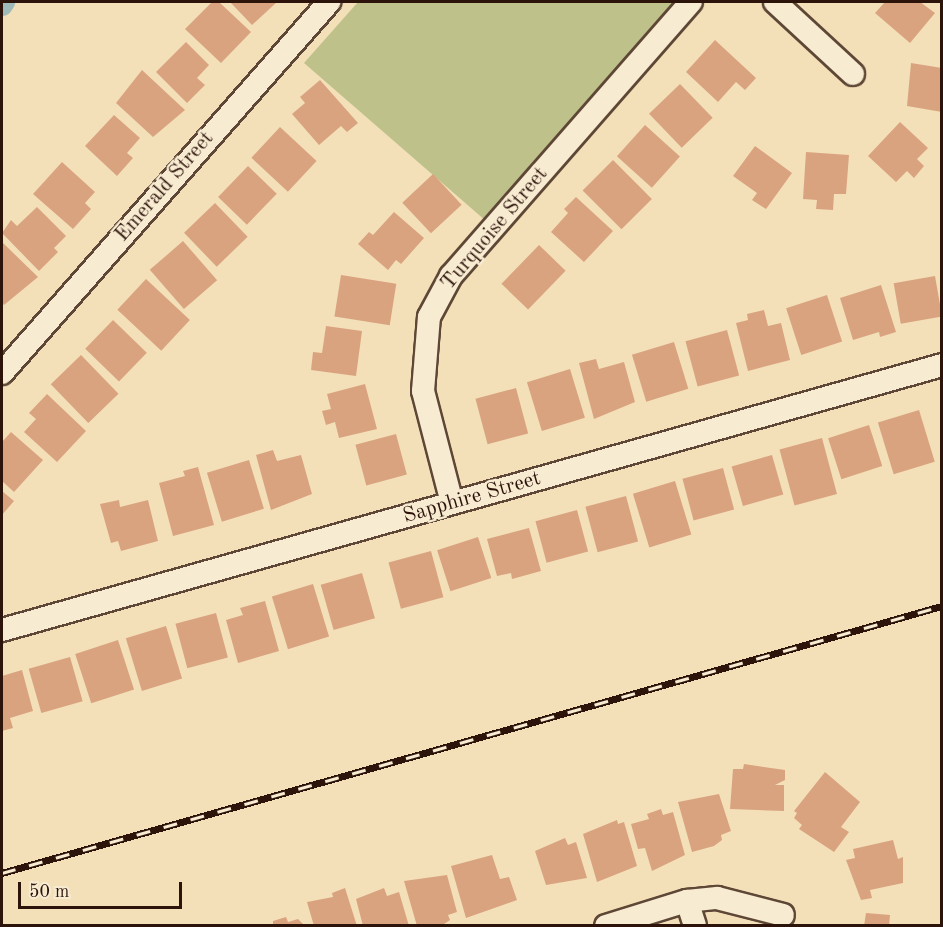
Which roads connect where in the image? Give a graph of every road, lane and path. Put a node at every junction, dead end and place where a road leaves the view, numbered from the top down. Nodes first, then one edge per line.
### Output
1 (329, 2) edge
2 (691, 2) edge
3 (775, 2) edge
4 (853, 74) dead end
5 (942, 366) edge
6 (2, 373) edge
7 (452, 503) junction
8 (2, 630) edge
9 (687, 902) junction
10 (783, 915) dead end
11 (606, 926) edge
12 (695, 926) edge

1 - 6 street, Emerald Street
2 - 7 street, Turquoise Street
3 - 4 street
5 - 7 street, Sapphire Street
7 - 8 street, Sapphire Street
9 - 10 street
9 - 11 street
9 - 12 street

